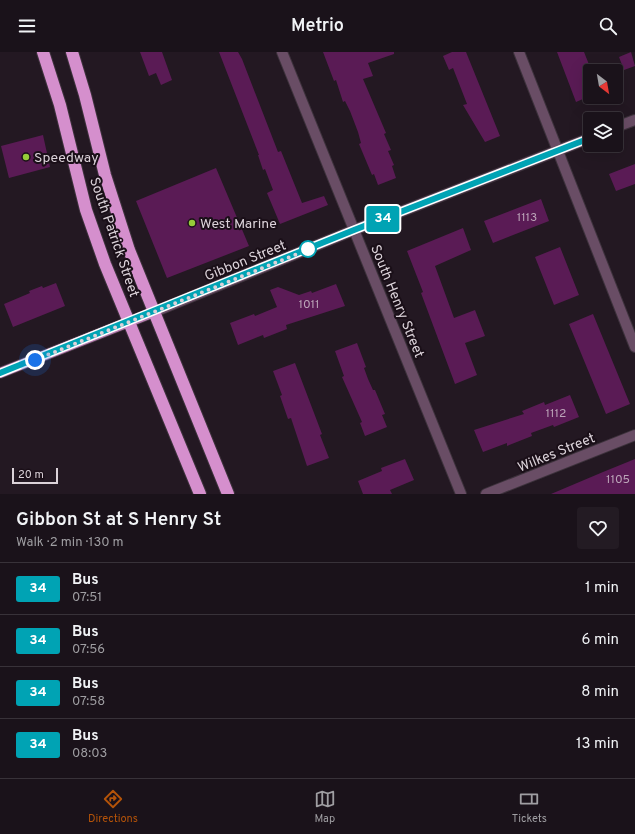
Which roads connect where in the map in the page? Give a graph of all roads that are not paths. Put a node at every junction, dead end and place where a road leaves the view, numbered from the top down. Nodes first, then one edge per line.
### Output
1 (43, 52) edge
2 (72, 52) edge
3 (282, 52) edge
4 (519, 52) edge
5 (635, 120) edge
6 (623, 124) edge
7 (583, 141) edge
8 (558, 151) junction
9 (354, 230) junction
10 (154, 312) junction
11 (129, 322) junction
12 (635, 347) edge
13 (0, 373) edge
14 (635, 435) edge
15 (200, 494) edge
16 (228, 494) edge
17 (461, 494) edge
18 (486, 494) edge

1 - 11 highway, South Patrick Street
2 - 10 highway, South Patrick Street
3 - 9 street, South Henry Street
4 - 8 street
5 - 6 street
7 - 8 street, Gibbon Street
8 - 9 street, Gibbon Street
8 - 12 street
9 - 10 street, Gibbon Street
9 - 17 street, South Henry Street
10 - 11 main road, Gibbon Street
10 - 16 highway, South Patrick Street
11 - 13 main road, Gibbon Street
11 - 15 highway, South Patrick Street
14 - 18 street, Wilkes Street

